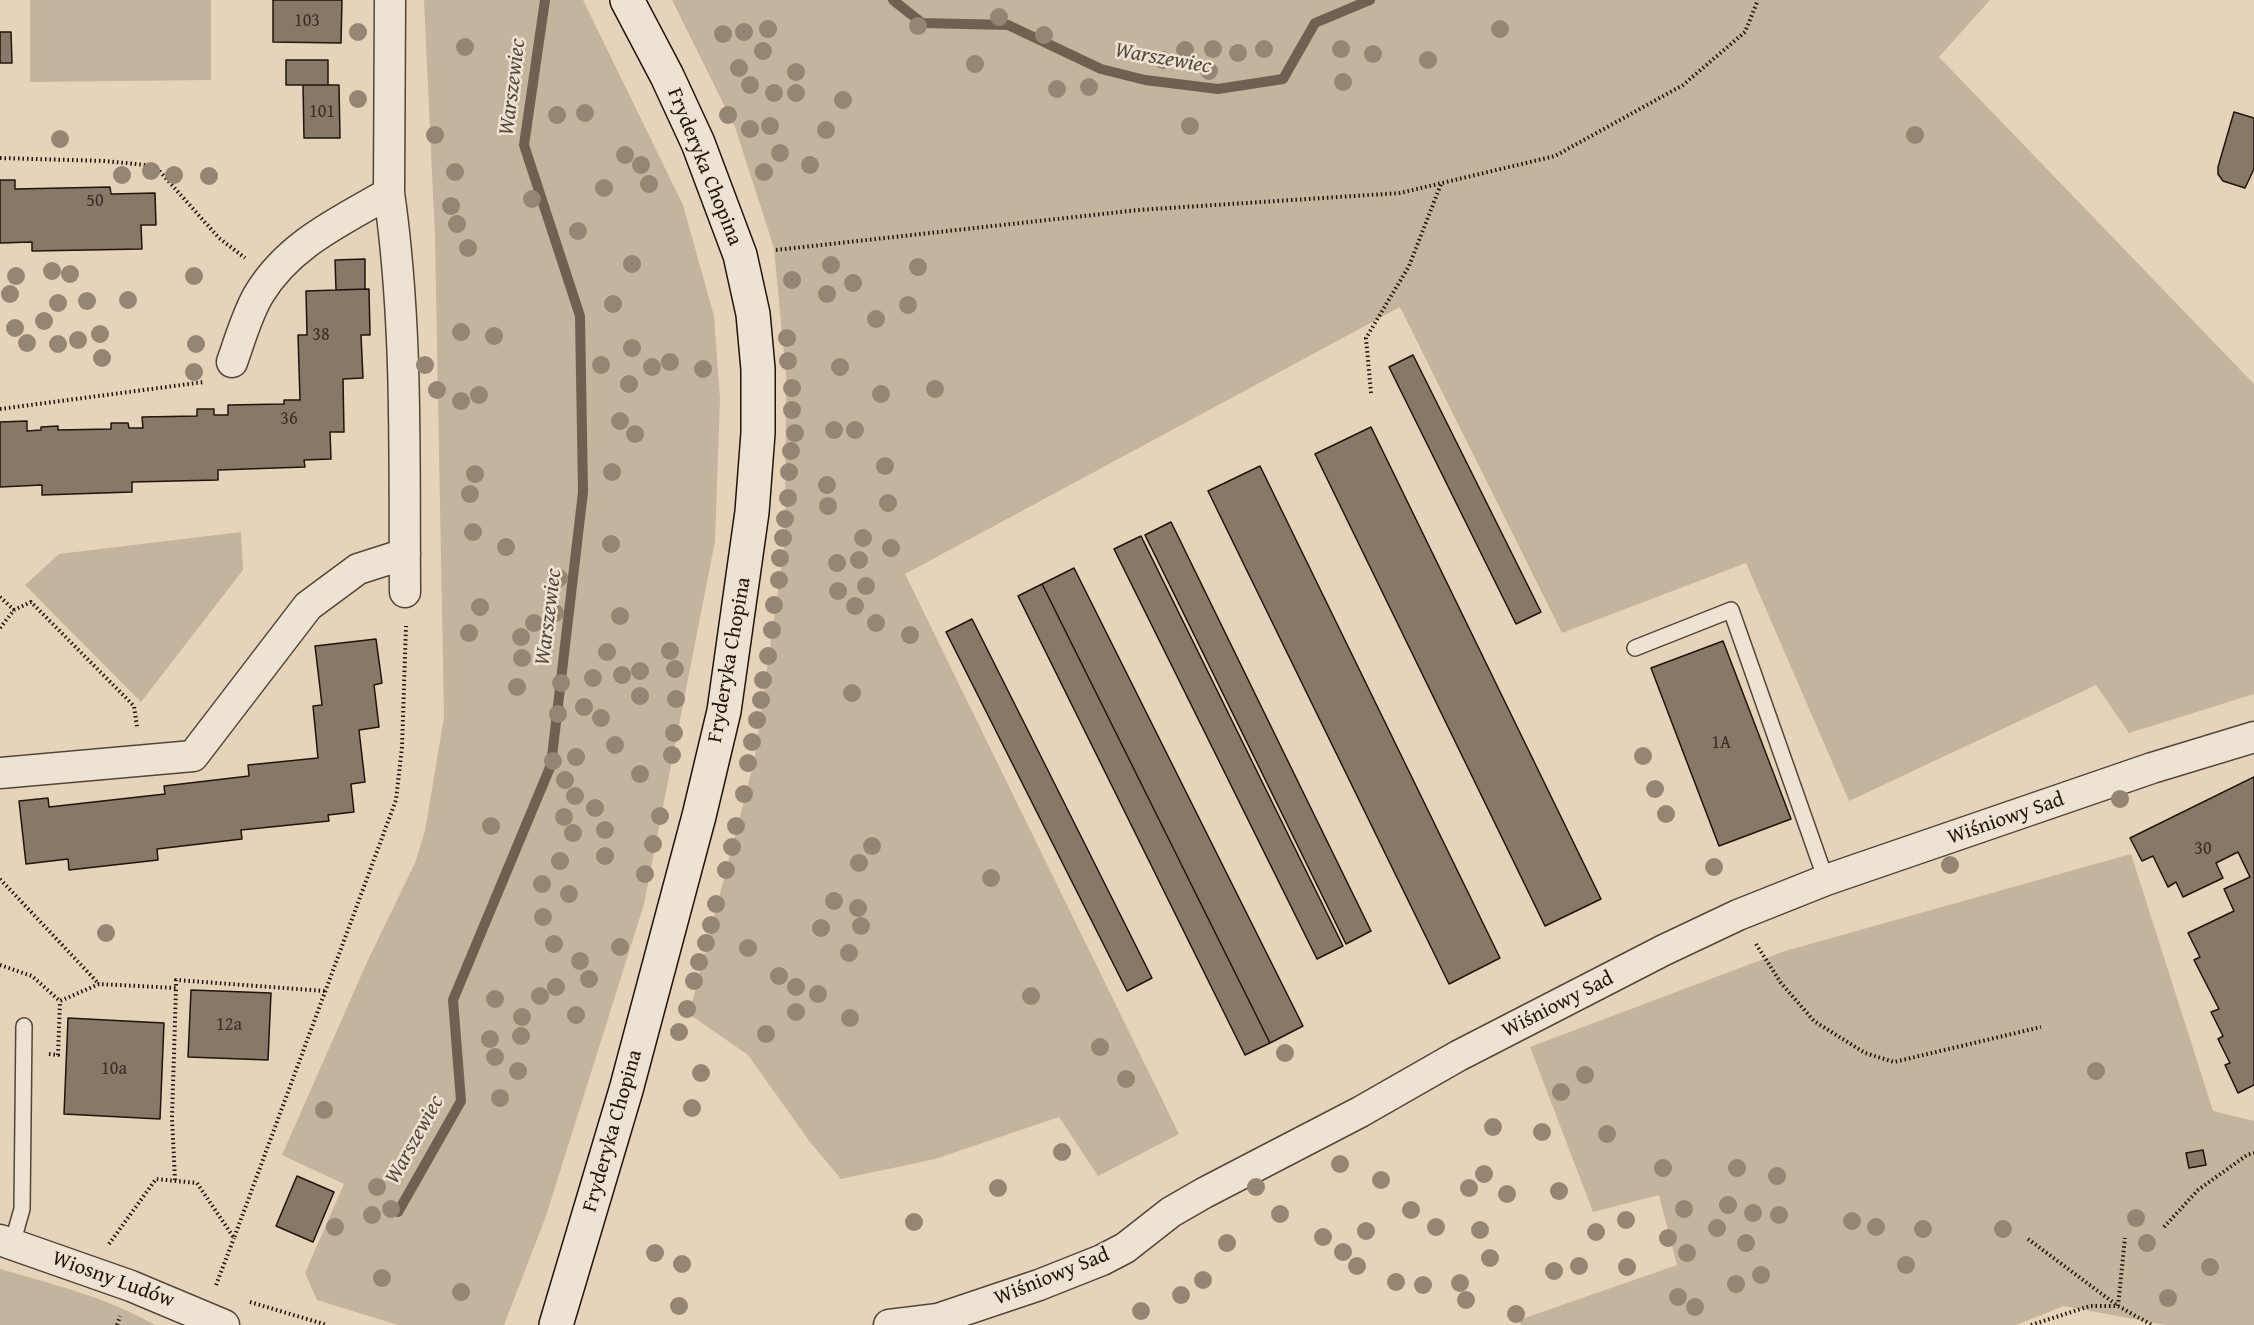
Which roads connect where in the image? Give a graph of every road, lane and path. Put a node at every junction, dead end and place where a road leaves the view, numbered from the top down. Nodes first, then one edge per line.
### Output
1 (390, 0) edge
2 (627, 0) edge
3 (1758, 0) edge
4 (0, 158) edge
5 (1441, 183) junction
6 (389, 193) junction
7 (740, 255) junction
8 (271, 278) junction
9 (232, 362) joint
10 (1371, 393) dead end
11 (0, 409) edge
12 (405, 554) junction
13 (405, 592) joint
14 (0, 597) edge
15 (14, 610) junction
16 (0, 628) edge
17 (1635, 648) dead end
18 (2254, 737) edge
19 (142, 760) junction
20 (0, 773) edge
21 (1826, 880) junction
22 (1, 883) edge
23 (1738, 915) junction
24 (0, 965) edge
25 (99, 984) junction
26 (176, 988) junction
27 (325, 991) junction
28 (60, 1001) junction
29 (24, 1026) dead end
30 (2041, 1027) dead end
31 (58, 1055) dead end
32 (2254, 1153) edge
33 (175, 1180) junction
34 (2164, 1227) dead end
35 (234, 1238) junction
36 (2125, 1238) dead end
37 (2028, 1239) dead end
38 (6, 1242) edge
39 (107, 1247) dead end
40 (224, 1292) dead end
41 (242, 1299) dead end
42 (2118, 1306) junction
43 (935, 1323) edge
44 (224, 1325) edge
45 (327, 1325) edge
46 (556, 1325) edge
47 (889, 1325) edge
48 (2031, 1325) edge
49 (2152, 1325) edge

1 - 6 street
2 - 7 street, Fryderyka Chopina
3 - 5 path
4 - 8 path
5 - 7 path
5 - 10 path
6 - 8 street
6 - 12 street
7 - 46 street, Fryderyka Chopina
8 - 9 street
9 - 11 path
12 - 13 street
12 - 19 street
13 - 27 path
14 - 15 path
15 - 16 path
15 - 19 path
17 - 21 lane
18 - 21 street, Wiśniowy Sad
19 - 20 street
21 - 23 street, Wiśniowy Sad
22 - 25 path
23 - 30 path
23 - 43 street, Wiśniowy Sad
24 - 28 path
25 - 26 path
25 - 28 path
26 - 27 path
26 - 33 path
27 - 35 path
28 - 31 path
29 - 38 lane
32 - 34 path
33 - 35 path
33 - 39 path
35 - 40 path
36 - 42 path
37 - 42 path
38 - 44 street, Wiosny Ludów
41 - 45 path
42 - 48 path
42 - 49 path
43 - 47 street, Wiśniowy Sad

